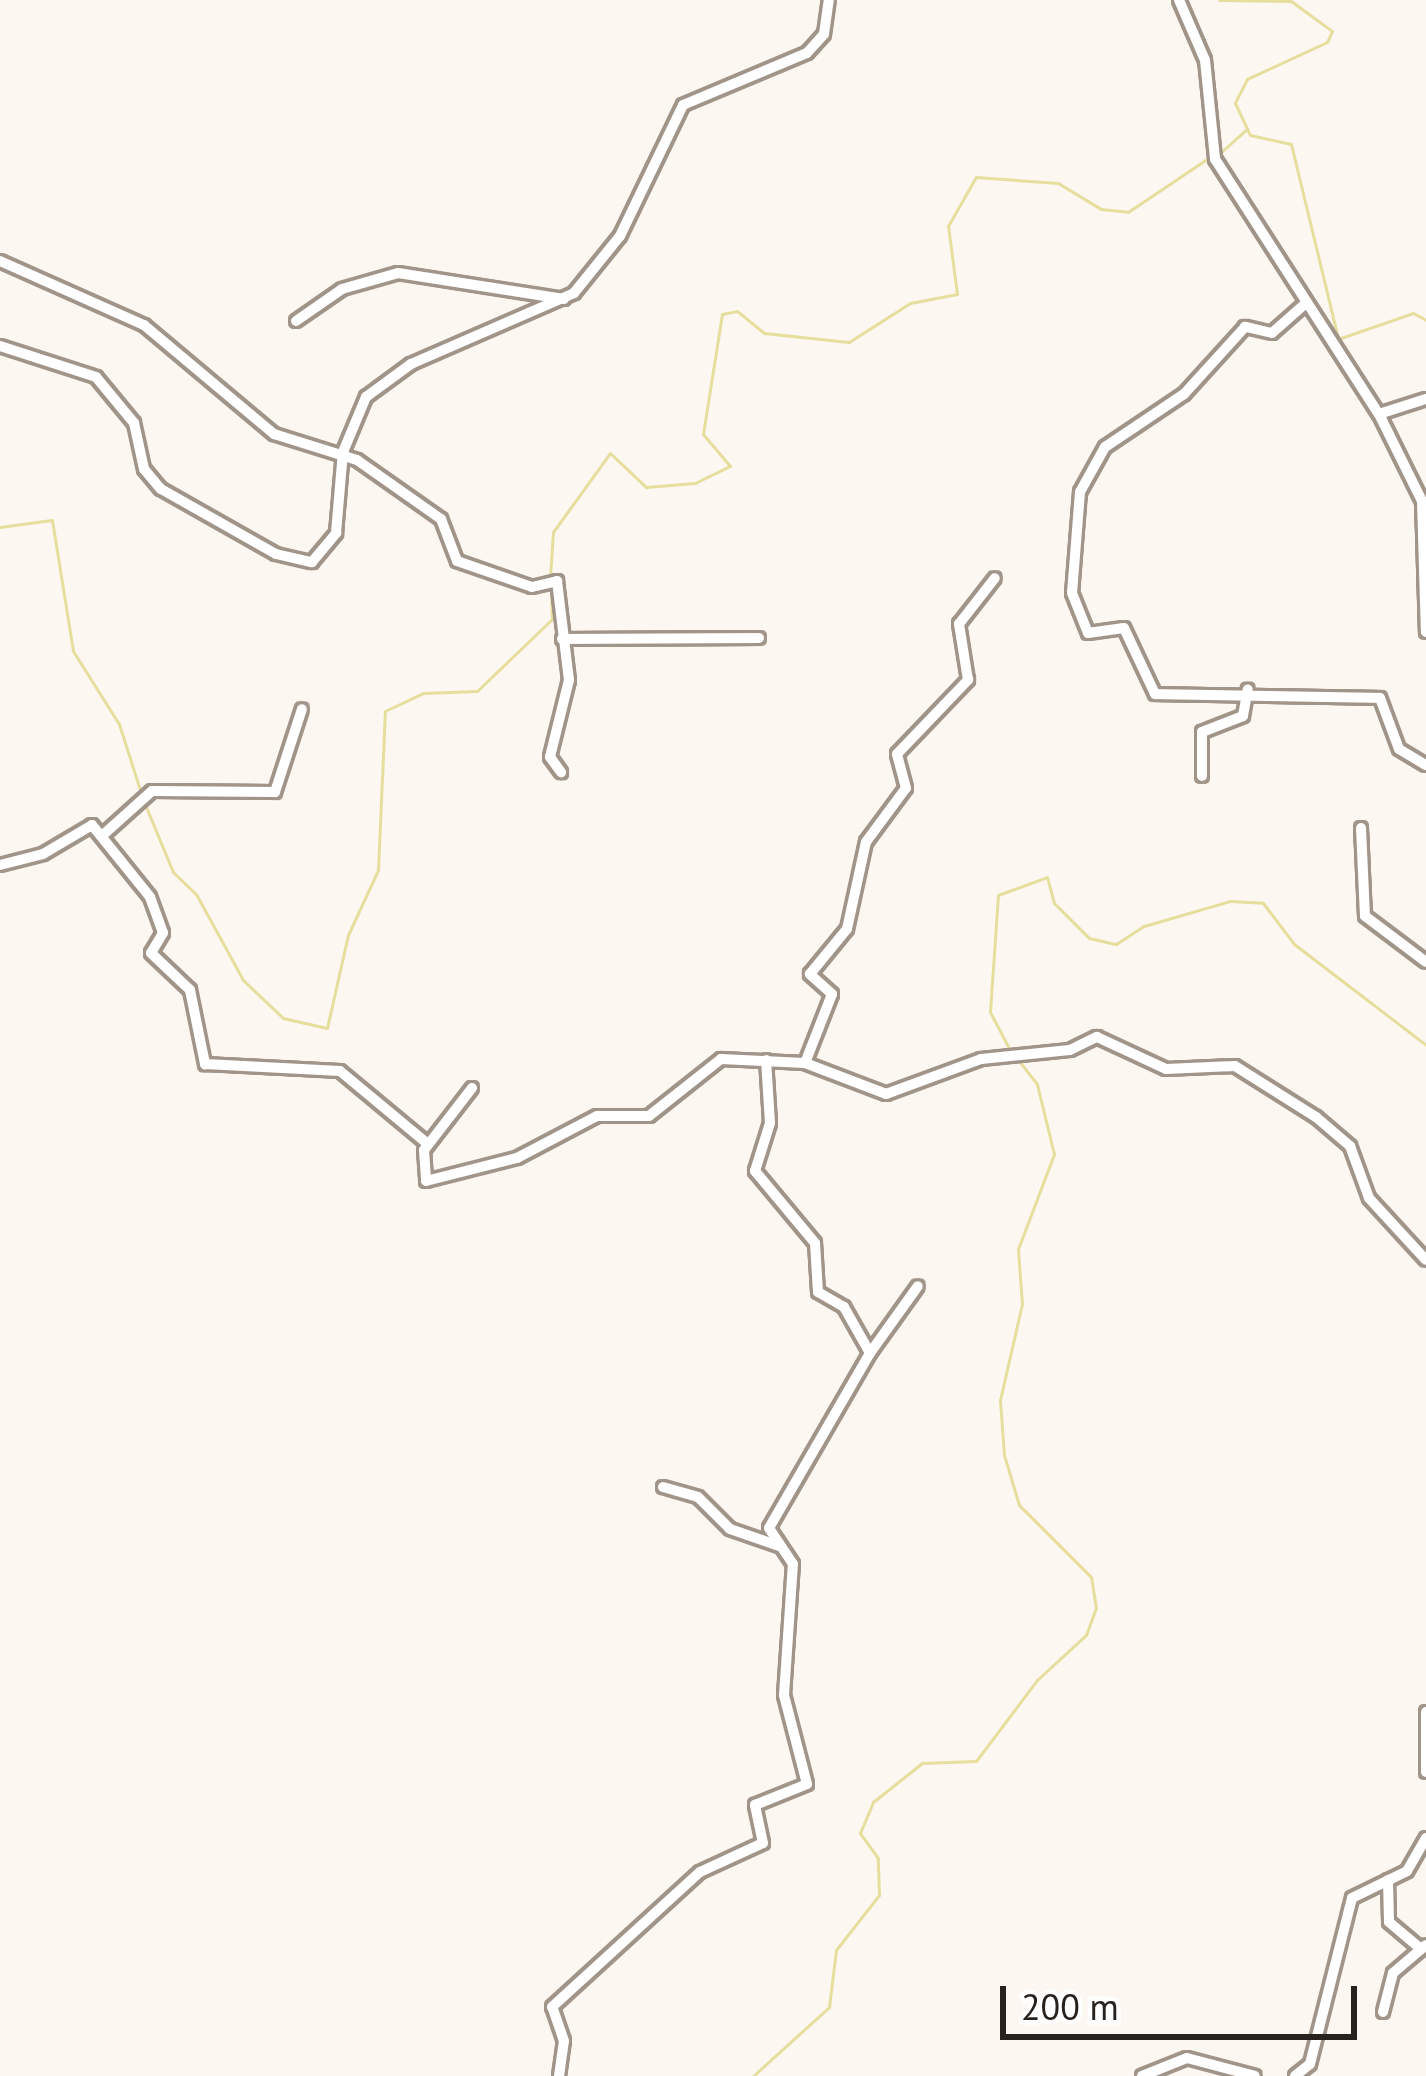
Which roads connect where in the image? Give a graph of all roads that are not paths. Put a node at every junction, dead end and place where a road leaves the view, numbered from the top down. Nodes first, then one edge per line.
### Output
1 (829, 0) edge
2 (1179, 0) edge
3 (0, 262) edge
4 (564, 299) junction
5 (1306, 303) junction
6 (296, 321) dead end
7 (0, 346) edge
8 (1426, 399) edge
9 (1379, 414) junction
10 (343, 452) junction
11 (995, 578) dead end
12 (1426, 632) edge
13 (759, 638) dead end
14 (562, 639) junction
15 (1248, 689) junction
16 (302, 710) dead end
17 (1426, 765) edge
18 (561, 772) dead end
19 (1202, 776) dead end
20 (1361, 828) dead end
21 (104, 834) junction
22 (0, 865) edge
23 (1426, 962) edge
24 (766, 1060) junction
25 (805, 1063) junction
26 (472, 1088) dead end
27 (428, 1144) junction
28 (1426, 1260) edge
29 (918, 1286) dead end
30 (870, 1353) junction
31 (663, 1487) dead end
32 (753, 1541) junction
33 (782, 1547) junction
34 (750, 1557) dead end
35 (1426, 1712) edge
36 (1426, 1772) edge
37 (1426, 1838) edge
38 (1388, 1880) junction
39 (1423, 1947) edge
40 (1383, 2012) dead end
41 (559, 2076) edge
42 (1142, 2076) edge
43 (1256, 2076) edge
44 (1295, 2076) edge

1 - 4 street
2 - 5 street
3 - 10 street
4 - 6 street
4 - 10 street
5 - 9 street
5 - 15 street
7 - 10 street
8 - 9 street
9 - 12 street
10 - 14 street
11 - 25 street
13 - 14 street
14 - 18 street
15 - 17 street
15 - 19 street
16 - 21 street
20 - 23 street
21 - 22 street
21 - 27 street
24 - 25 street
24 - 27 street
24 - 30 street
25 - 28 street
26 - 27 street
29 - 30 street
30 - 33 street
31 - 32 street
32 - 33 street
32 - 34 street
33 - 41 street
35 - 36 street
37 - 38 street
38 - 39 street
38 - 44 street
39 - 40 street
42 - 43 street

